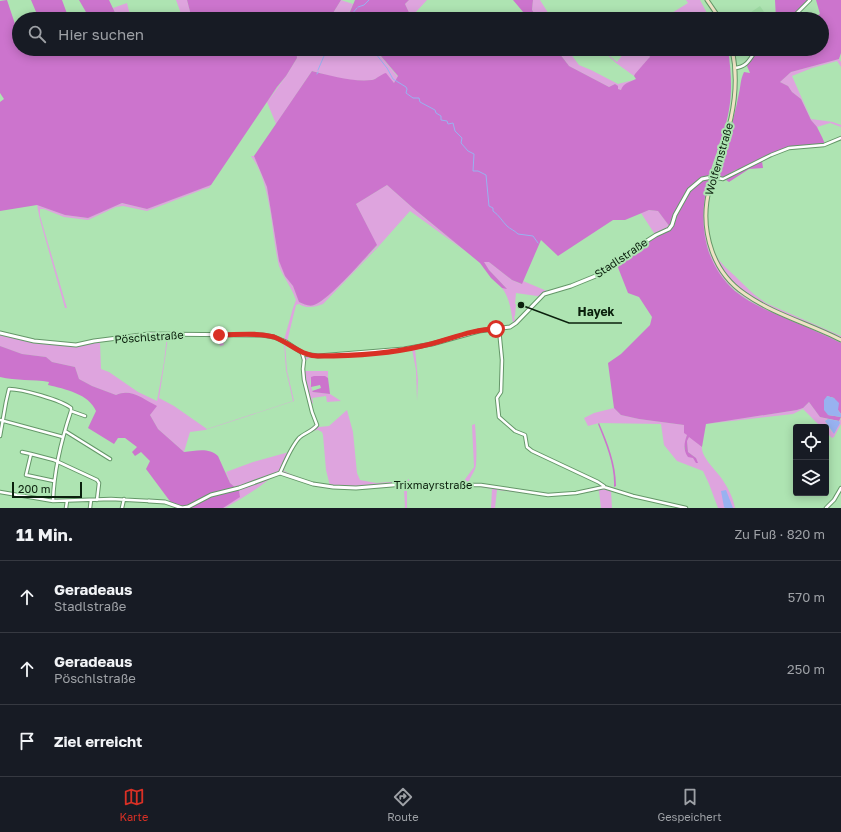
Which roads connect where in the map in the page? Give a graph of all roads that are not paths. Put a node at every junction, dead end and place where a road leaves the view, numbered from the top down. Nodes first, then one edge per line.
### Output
1 (707, 0) edge
2 (810, 0) edge
3 (715, 12) edge
4 (797, 12) edge
5 (733, 56) edge
6 (752, 56) edge
7 (735, 68) junction
8 (841, 138) edge
9 (712, 177) junction
10 (498, 329) junction
11 (0, 333) edge
12 (841, 340) edge
13 (302, 353) junction
14 (309, 356) junction
15 (304, 360) junction
16 (72, 411) junction
17 (85, 416) dead end
18 (1, 420) edge
19 (65, 431) junction
20 (0, 436) edge
21 (63, 437) junction
22 (22, 452) dead end
23 (31, 454) junction
24 (110, 459) dead end
25 (57, 461) junction
26 (280, 473) junction
27 (54, 481) junction
28 (467, 485) joint
29 (604, 487) junction
30 (841, 488) edge
31 (0, 492) edge
32 (124, 499) junction
33 (91, 500) junction
34 (97, 500) junction
35 (53, 501) junction
36 (67, 501) junction
37 (149, 501) joint
38 (66, 508) edge
39 (90, 508) edge
40 (122, 508) edge
41 (180, 508) edge
42 (185, 508) edge
43 (686, 508) edge
44 (826, 508) edge

1 - 3 main road
2 - 4 street
5 - 7 main road, Wolfernstraße
6 - 7 street
7 - 9 main road, Wolfernstraße
8 - 9 street
9 - 10 street, Stadlstraße
9 - 12 main road, Wolfernstraße
10 - 14 street, Stadlstraße
10 - 29 street
11 - 13 street, Pöschlstraße
13 - 14 street, Stadlstraße
13 - 15 street
14 - 15 street
15 - 26 street
16 - 17 street
16 - 18 street
16 - 19 street
18 - 20 street
18 - 21 street
19 - 21 street
19 - 24 street
21 - 25 street
22 - 23 street
23 - 25 street
23 - 27 street
25 - 27 street
25 - 34 street
26 - 28 street, Trixmayrstraße
26 - 42 street
27 - 35 street
28 - 29 street, Trixmayrstraße
29 - 43 street, Trixmayrstraße
30 - 44 street
31 - 35 street
32 - 34 street
32 - 37 street
32 - 40 street
33 - 34 street
33 - 36 street
33 - 39 street
35 - 36 street
36 - 38 street
37 - 41 street
41 - 42 street

